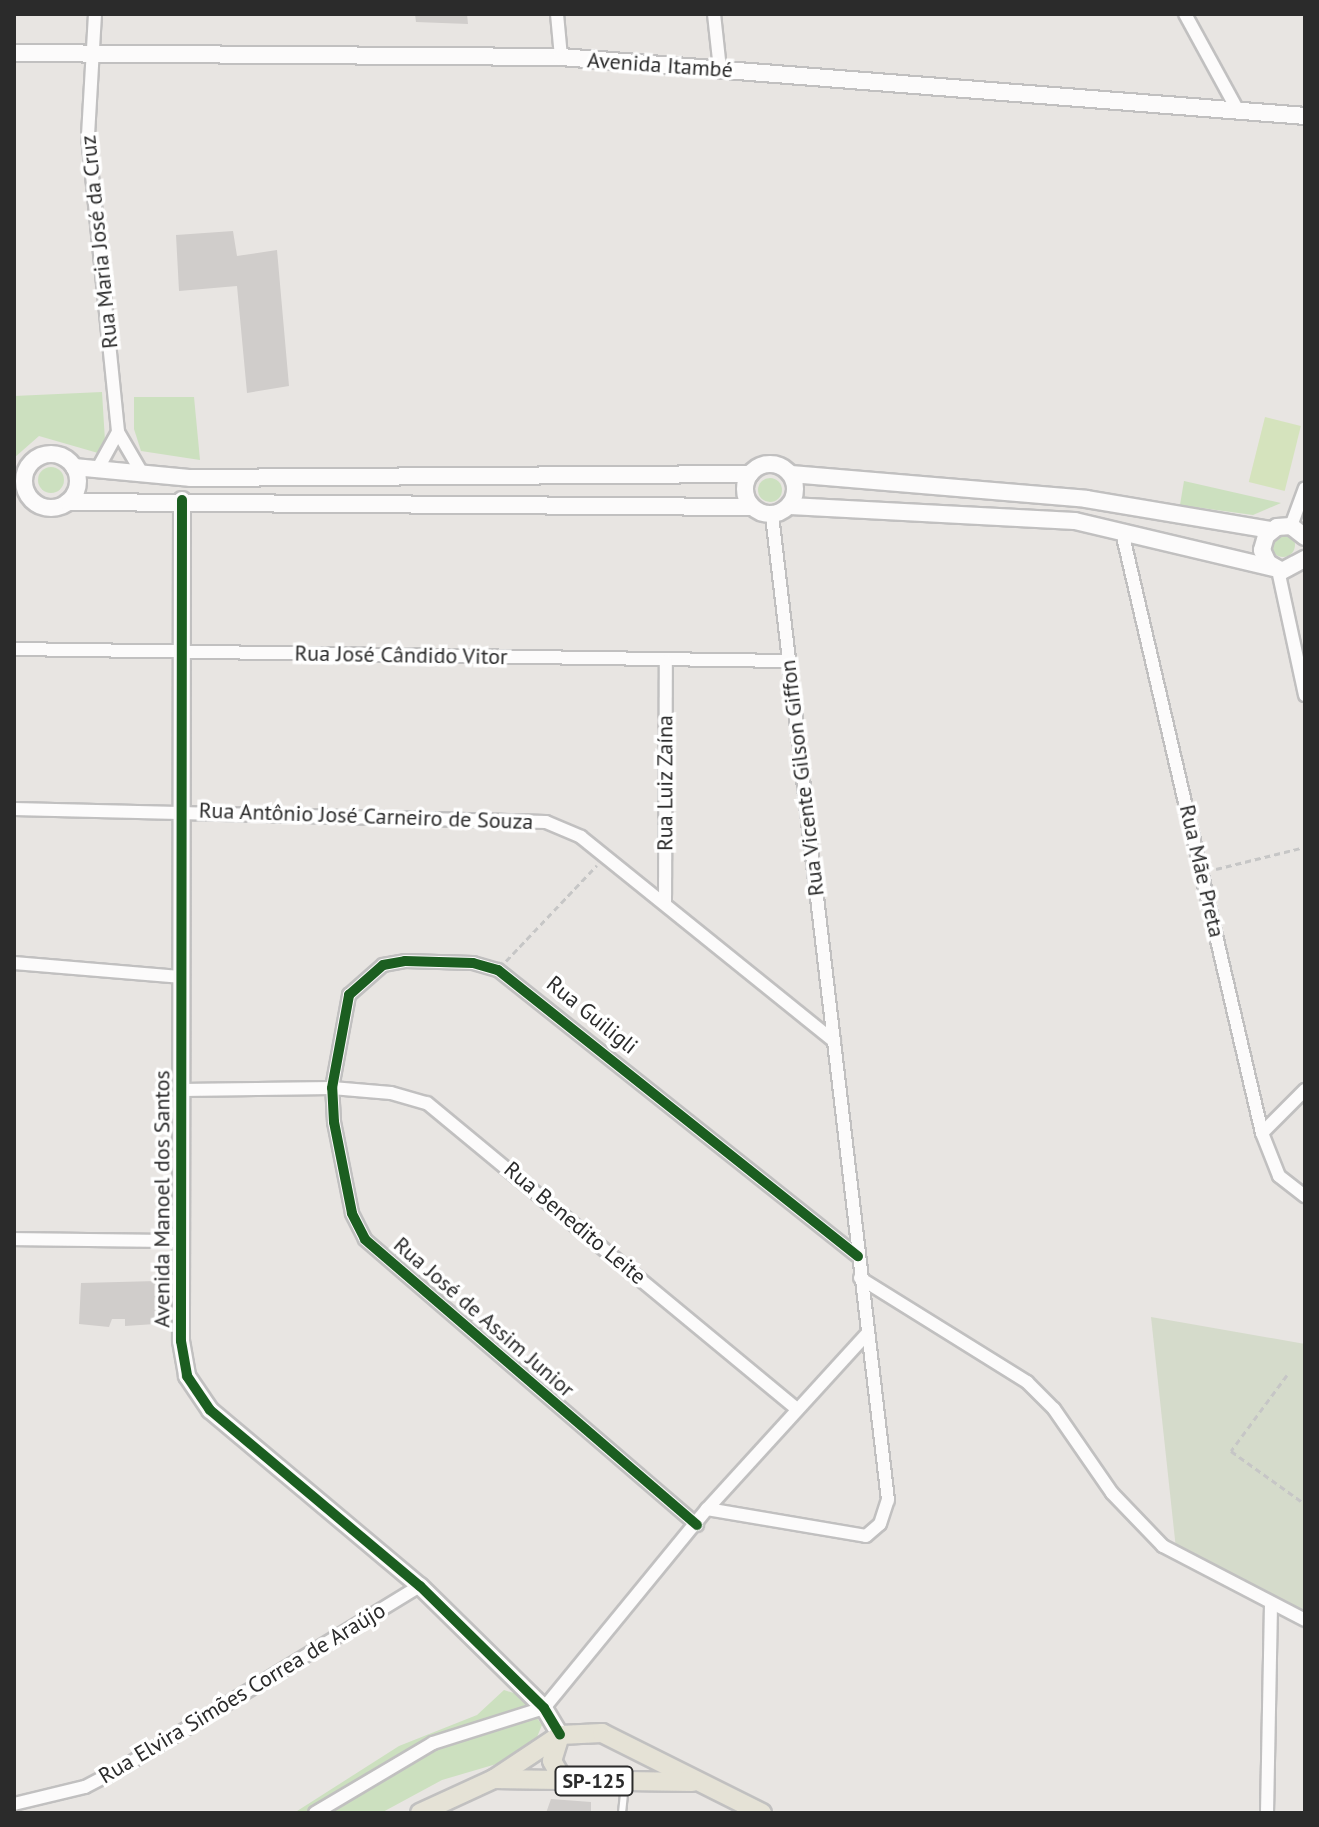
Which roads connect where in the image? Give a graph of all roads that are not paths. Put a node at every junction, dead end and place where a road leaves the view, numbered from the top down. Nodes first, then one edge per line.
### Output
1 (95, 14) edge
2 (557, 14) edge
3 (714, 14) edge
4 (1185, 14) edge
5 (91, 52) junction
6 (14, 53) edge
7 (561, 57) junction
8 (720, 69) junction
9 (1237, 109) junction
10 (1305, 116) edge
11 (118, 432) junction
12 (45, 455) junction
13 (74, 467) junction
14 (14, 468) edge
15 (97, 470) junction
16 (750, 474) junction
17 (791, 474) junction
18 (145, 477) junction
19 (1305, 488) edge
20 (182, 500) junction
21 (68, 502) junction
22 (35, 503) junction
23 (14, 504) edge
24 (790, 506) junction
25 (750, 507) junction
26 (772, 515) junction
27 (1271, 530) junction
28 (1122, 532) junction
29 (1301, 532) edge
30 (1305, 559) edge
31 (1287, 569) edge
32 (14, 649) edge
33 (184, 649) junction
34 (666, 661) junction
35 (787, 661) junction
36 (1305, 695) edge
37 (14, 809) edge
38 (179, 809) junction
39 (665, 904) junction
40 (14, 963) edge
41 (182, 977) junction
42 (834, 1041) junction
43 (332, 1088) junction
44 (182, 1090) junction
45 (1305, 1090) edge
46 (1262, 1133) junction
47 (1305, 1196) edge
48 (14, 1239) edge
49 (183, 1241) junction
50 (858, 1256) junction
51 (860, 1278) junction
52 (866, 1335) junction
53 (795, 1407) junction
54 (707, 1509) junction
55 (697, 1525) junction
56 (420, 1586) junction
57 (1271, 1603) junction
58 (1305, 1620) edge
59 (544, 1708) junction
60 (560, 1735) junction
61 (627, 1742) junction
62 (494, 1779) junction
63 (563, 1780) junction
64 (625, 1781) junction
65 (695, 1782) junction
66 (14, 1804) edge
67 (315, 1813) edge
68 (420, 1813) edge
69 (622, 1813) edge
70 (762, 1813) edge
71 (1267, 1813) edge

1 - 5 street, Rua Maria José da Cruz
2 - 7 street
3 - 8 street
4 - 9 street
5 - 6 main road, Avenida Itambé
5 - 7 main road, Avenida Itambé
5 - 11 street, Rua Maria José da Cruz
7 - 8 main road, Avenida Itambé
8 - 9 main road, Avenida Itambé
9 - 10 main road, Avenida Itambé
11 - 15 street
11 - 18 street, Rua Maria José da Cruz
12 - 13 main road
12 - 14 main road
12 - 22 main road
13 - 15 main road
13 - 21 main road
15 - 18 main road
16 - 17 main road
16 - 18 main road
16 - 25 main road
17 - 24 main road
17 - 27 main road
19 - 29 street
20 - 21 main road
20 - 25 main road
20 - 33 main road, Avenida Manoel dos Santos
21 - 22 main road
22 - 23 main road
24 - 26 main road
24 - 28 main road
25 - 26 main road
26 - 35 street, Rua Vicente Gilson Giffon
27 - 29 main road
27 - 31 main road
28 - 31 main road
28 - 46 street, Rua Mãe Preta
30 - 31 main road
31 - 36 street
32 - 33 street, Rua José Cândido Vitor
33 - 34 street, Rua José Cândido Vitor
33 - 38 main road, Avenida Manoel dos Santos
34 - 35 street, Rua José Cândido Vitor
34 - 39 street, Rua Luiz Zaína
35 - 42 street, Rua Vicente Gilson Giffon
37 - 38 street, Rua Antônio José Carneiro de Souza
38 - 39 street, Rua Antônio José Carneiro de Souza
38 - 41 main road, Avenida Manoel dos Santos
39 - 42 street, Rua Antônio José Carneiro de Souza
40 - 41 street
41 - 44 main road, Avenida Manoel dos Santos
42 - 50 street, Rua Vicente Gilson Giffon
43 - 44 street, Rua Benedito Leite
43 - 50 street, Rua Guiligli
43 - 53 street, Rua Benedito Leite
43 - 55 street, Rua José de Assim Junior
44 - 49 main road, Avenida Manoel dos Santos
45 - 46 street
46 - 47 street, Rua Mãe Preta
48 - 49 street
49 - 56 main road, Avenida Manoel dos Santos
50 - 51 street, Rua Vicente Gilson Giffon
51 - 52 street, Rua Vicente Gilson Giffon
51 - 57 street
52 - 53 street
52 - 54 street, Rua Vicente Gilson Giffon
53 - 54 street
54 - 55 street
55 - 59 street
56 - 59 main road, Avenida Manoel dos Santos
56 - 66 street, Rua Elvira Simões Correa de Araújo
57 - 58 street
57 - 71 street
59 - 60 main road, Avenida Manoel dos Santos
59 - 67 street
60 - 61 main road
60 - 62 main road
60 - 63 main road
61 - 64 main road
61 - 65 main road
62 - 63 main road, SP-125
62 - 68 main road, SP-125
63 - 64 main road, SP-125
64 - 65 main road, SP-125
64 - 69 lane
65 - 70 main road, SP-125

